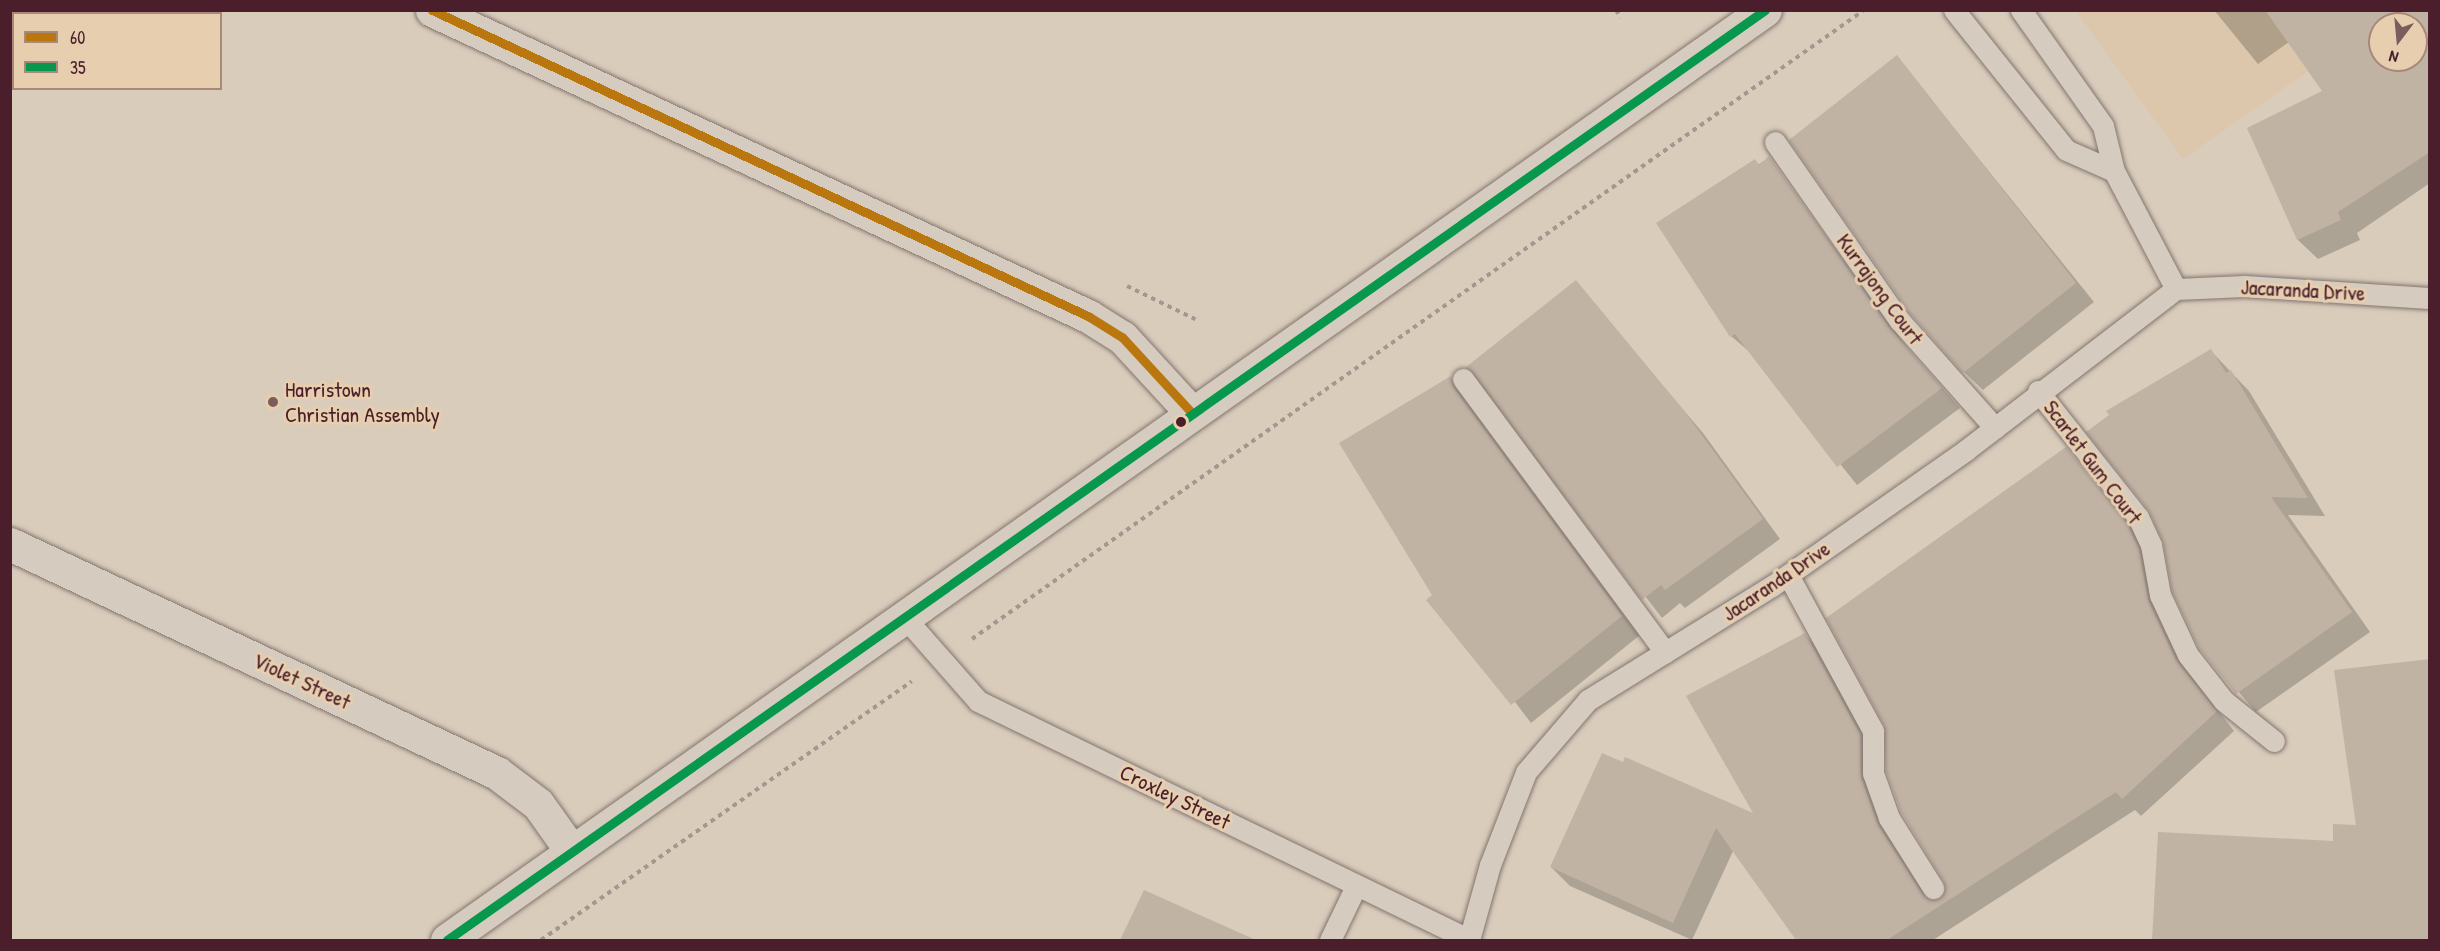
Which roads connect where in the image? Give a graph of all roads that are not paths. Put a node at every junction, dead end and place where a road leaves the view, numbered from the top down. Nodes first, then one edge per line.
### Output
1 (432, 10) edge
2 (1765, 10) edge
3 (1954, 10) edge
4 (2021, 10) edge
5 (1775, 142) dead end
6 (2114, 171) junction
7 (2175, 289) junction
8 (2430, 298) edge
9 (1463, 379) dead end
10 (2038, 391) junction
11 (1192, 413) junction
12 (1995, 428) junction
13 (10, 544) edge
14 (1788, 575) junction
15 (906, 619) junction
16 (1665, 652) junction
17 (2274, 741) dead end
18 (570, 849) junction
19 (1356, 886) junction
20 (1934, 888) dead end
21 (447, 940) edge
22 (1330, 940) edge
23 (1470, 940) edge

1 - 11 main road
2 - 11 main road
3 - 6 lane
4 - 6 lane
5 - 12 lane, Kurrajong Court
6 - 7 lane
7 - 8 lane, Jacaranda Drive
7 - 10 lane, Jacaranda Drive
9 - 16 lane
10 - 12 lane, Jacaranda Drive
10 - 17 lane, Scarlet Gum Court
11 - 15 main road
12 - 14 lane, Jacaranda Drive
13 - 18 main road, Violet Street
14 - 16 lane, Jacaranda Drive
14 - 20 lane
15 - 18 main road
15 - 19 lane, Croxley Street
16 - 23 lane, Jacaranda Drive
18 - 21 main road
19 - 22 lane
19 - 23 lane, Croxley Street

